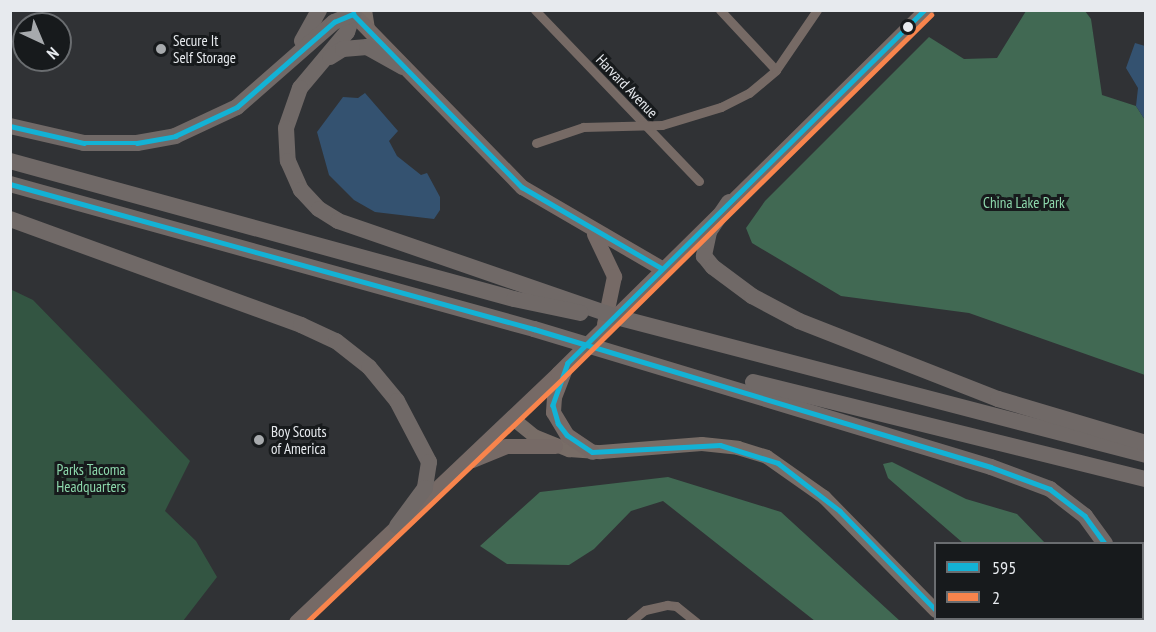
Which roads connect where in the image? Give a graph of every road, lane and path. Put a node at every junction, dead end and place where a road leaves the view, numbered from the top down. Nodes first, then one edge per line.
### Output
1 (319, 10) edge
2 (535, 10) edge
3 (720, 10) edge
4 (817, 10) edge
5 (926, 10) edge
6 (356, 12) edge
7 (320, 64) junction
8 (404, 67) junction
9 (776, 70) junction
10 (278, 73) junction
11 (10, 127) edge
12 (646, 127) junction
13 (536, 143) dead end
14 (10, 161) edge
15 (699, 181) dead end
16 (10, 184) edge
17 (729, 202) junction
18 (10, 219) edge
19 (593, 232) junction
20 (661, 268) junction
21 (603, 326) junction
22 (534, 329) junction
23 (658, 329) junction
24 (563, 370) junction
25 (512, 418) junction
26 (1146, 443) edge
27 (555, 446) junction
28 (592, 452) junction
29 (1146, 455) edge
30 (463, 463) junction
31 (1146, 479) edge
32 (397, 526) junction
33 (1104, 542) edge
34 (934, 609) edge
35 (300, 620) edge
36 (630, 621) edge
37 (696, 621) edge

1 - 10 highway
2 - 12 street, Harvard Avenue
3 - 9 street
4 - 9 street
5 - 17 main road
6 - 7 highway
6 - 8 main road
6 - 10 highway
7 - 8 highway
7 - 23 highway
8 - 19 main road
9 - 12 street
10 - 11 highway
12 - 13 street
12 - 15 street, Harvard Avenue
14 - 23 highway
16 - 22 highway
17 - 20 main road
17 - 26 highway
18 - 32 highway
19 - 20 main road
19 - 21 main road
20 - 21 main road
21 - 24 main road
22 - 31 highway
22 - 33 highway
23 - 29 highway
24 - 25 main road
24 - 28 main road
25 - 27 main road
25 - 30 main road
27 - 28 main road
27 - 30 main road
28 - 34 main road
30 - 32 main road
32 - 35 main road
36 - 37 street

